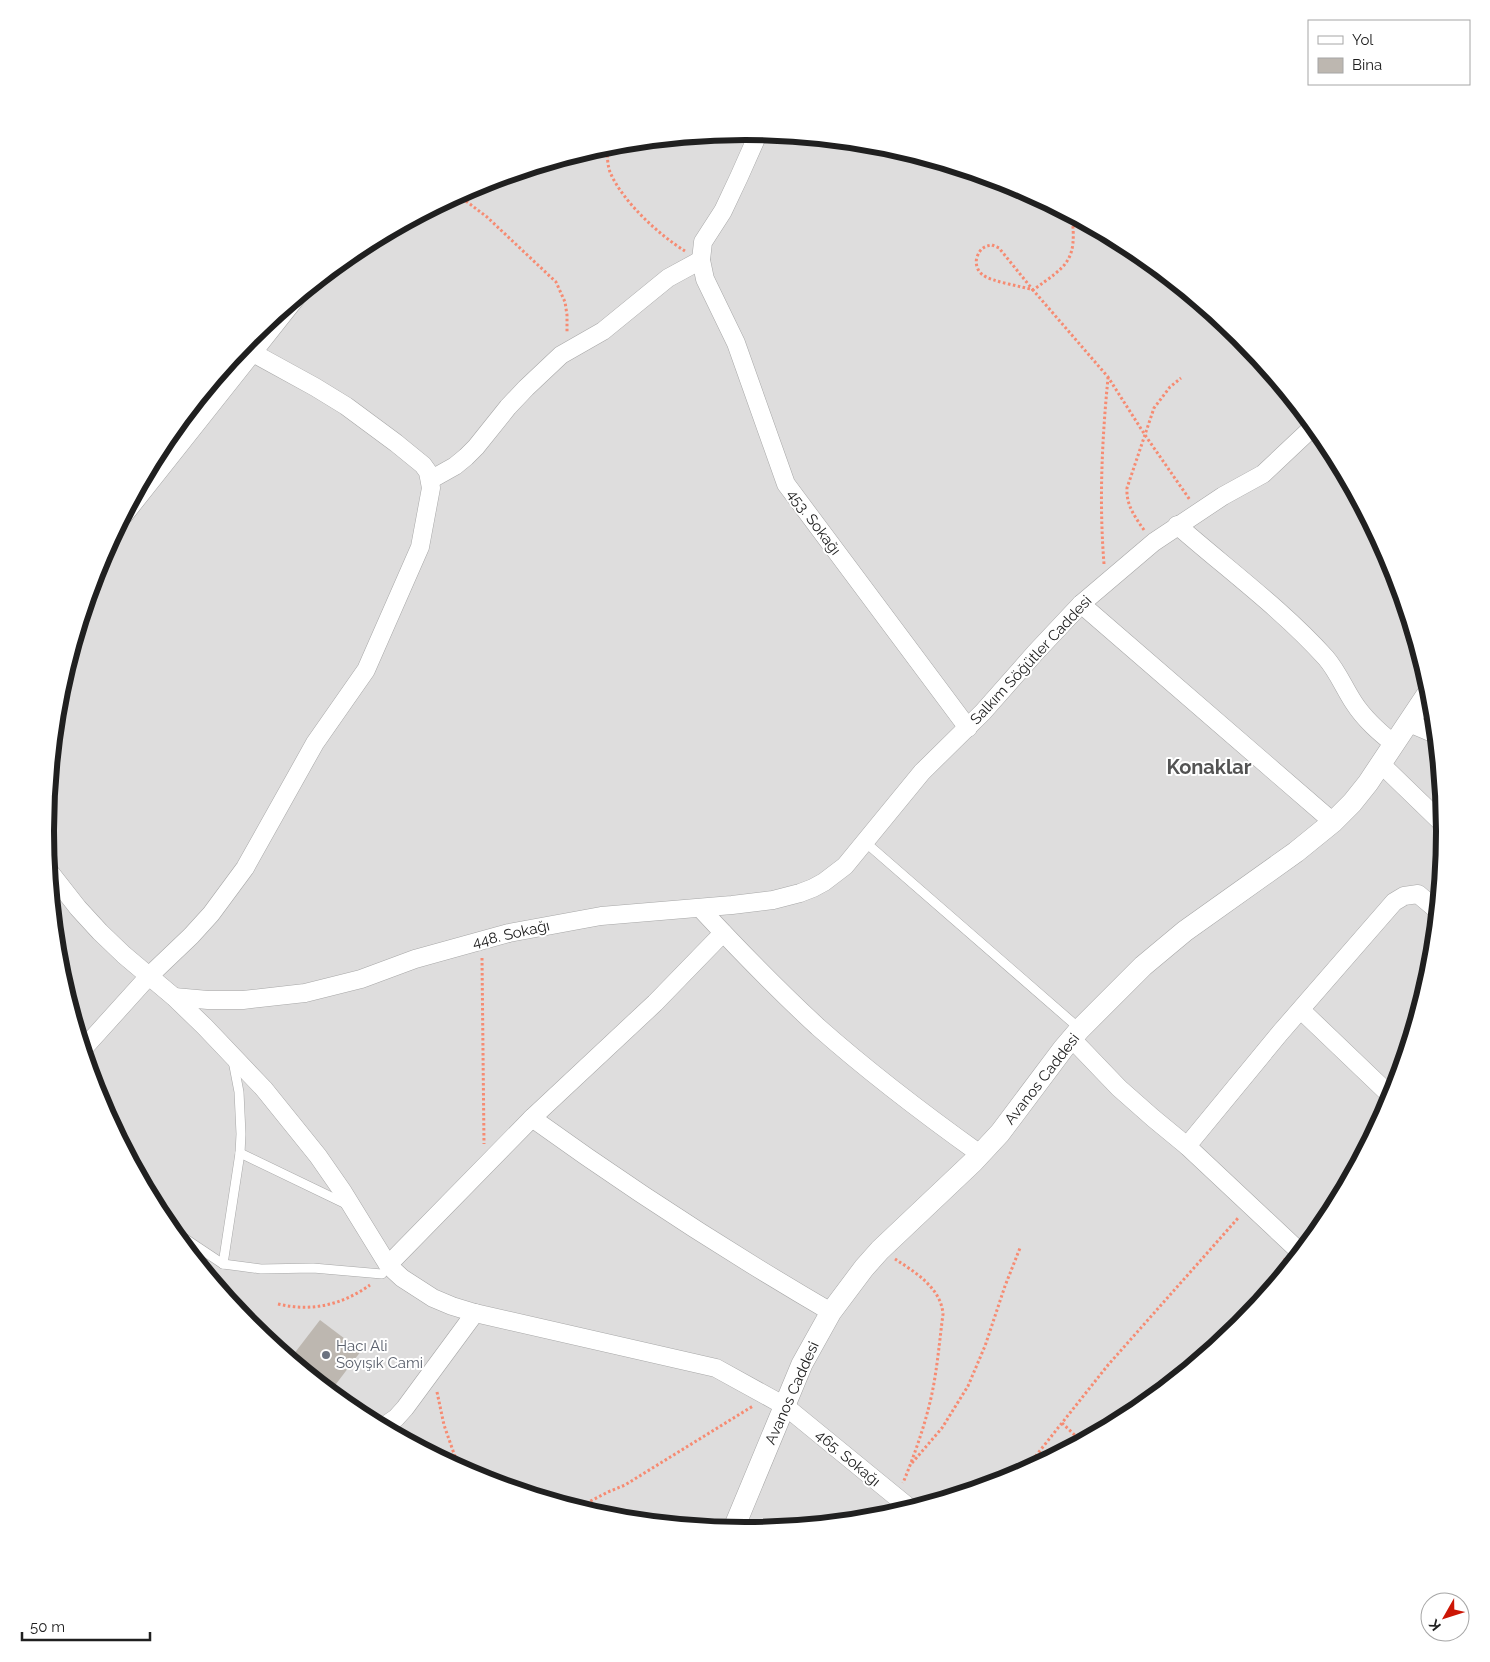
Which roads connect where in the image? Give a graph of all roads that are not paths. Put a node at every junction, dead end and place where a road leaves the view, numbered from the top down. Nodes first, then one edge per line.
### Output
1 (755, 140) edge
2 (701, 260) junction
3 (249, 350) edge
4 (242, 356) edge
5 (1308, 431) edge
6 (430, 480) junction
7 (145, 487) edge
8 (1177, 526) junction
9 (1081, 604) junction
10 (1424, 700) edge
11 (1409, 723) junction
12 (968, 728) junction
13 (1428, 731) edge
14 (1394, 744) junction
15 (1381, 764) junction
16 (1436, 817) edge
17 (1333, 822) junction
18 (865, 842) junction
19 (845, 866) joint
20 (55, 879) edge
21 (1432, 906) edge
22 (700, 908) junction
23 (723, 933) junction
24 (148, 977) junction
25 (174, 997) junction
26 (1301, 1010) junction
27 (1076, 1034) junction
28 (87, 1044) edge
29 (232, 1054) junction
30 (1386, 1091) edge
31 (532, 1118) junction
32 (1187, 1146) junction
33 (240, 1153) junction
34 (980, 1154) junction
35 (352, 1207) junction
36 (190, 1242) edge
37 (1296, 1249) edge
38 (222, 1264) junction
39 (385, 1270) junction
40 (831, 1312) junction
41 (475, 1313) junction
42 (777, 1401) junction
43 (388, 1423) edge
44 (904, 1504) edge
45 (736, 1522) edge

1 - 2 street
2 - 6 street
2 - 12 street, 453. Sokağı
3 - 6 street
4 - 7 street
5 - 8 street, Salkım Söğütler Caddesi
6 - 24 street
8 - 9 street, Salkım Söğütler Caddesi
8 - 14 street
9 - 12 street, Salkım Söğütler Caddesi
9 - 17 street
10 - 11 street, Avanos Caddesi
11 - 13 street
11 - 14 street, Avanos Caddesi
12 - 18 street, Salkım Söğütler Caddesi
14 - 15 street, Avanos Caddesi
15 - 16 street
15 - 17 street, Avanos Caddesi
17 - 27 street, Avanos Caddesi
18 - 19 street, Salkım Söğütler Caddesi
18 - 27 lane
19 - 22 street, 448. Sokağı
20 - 24 street, 465. Sokağı
21 - 26 street
22 - 23 street
22 - 25 street, 448. Sokağı
23 - 31 street
23 - 34 street
24 - 25 street, 465. Sokağı
24 - 28 street
25 - 29 street, 465. Sokağı
26 - 30 street
26 - 32 street
27 - 32 street
27 - 34 street, Avanos Caddesi
29 - 33 lane
29 - 35 street, 465. Sokağı
31 - 39 street
31 - 40 street
32 - 37 street
33 - 35 lane
33 - 38 lane
34 - 40 street, Avanos Caddesi
35 - 39 street, 465. Sokağı
36 - 38 lane
38 - 39 lane
39 - 41 street, 465. Sokağı
40 - 42 street, Avanos Caddesi
41 - 42 street, 465. Sokağı
41 - 43 street
42 - 44 street, 465. Sokağı
42 - 45 street, Avanos Caddesi

